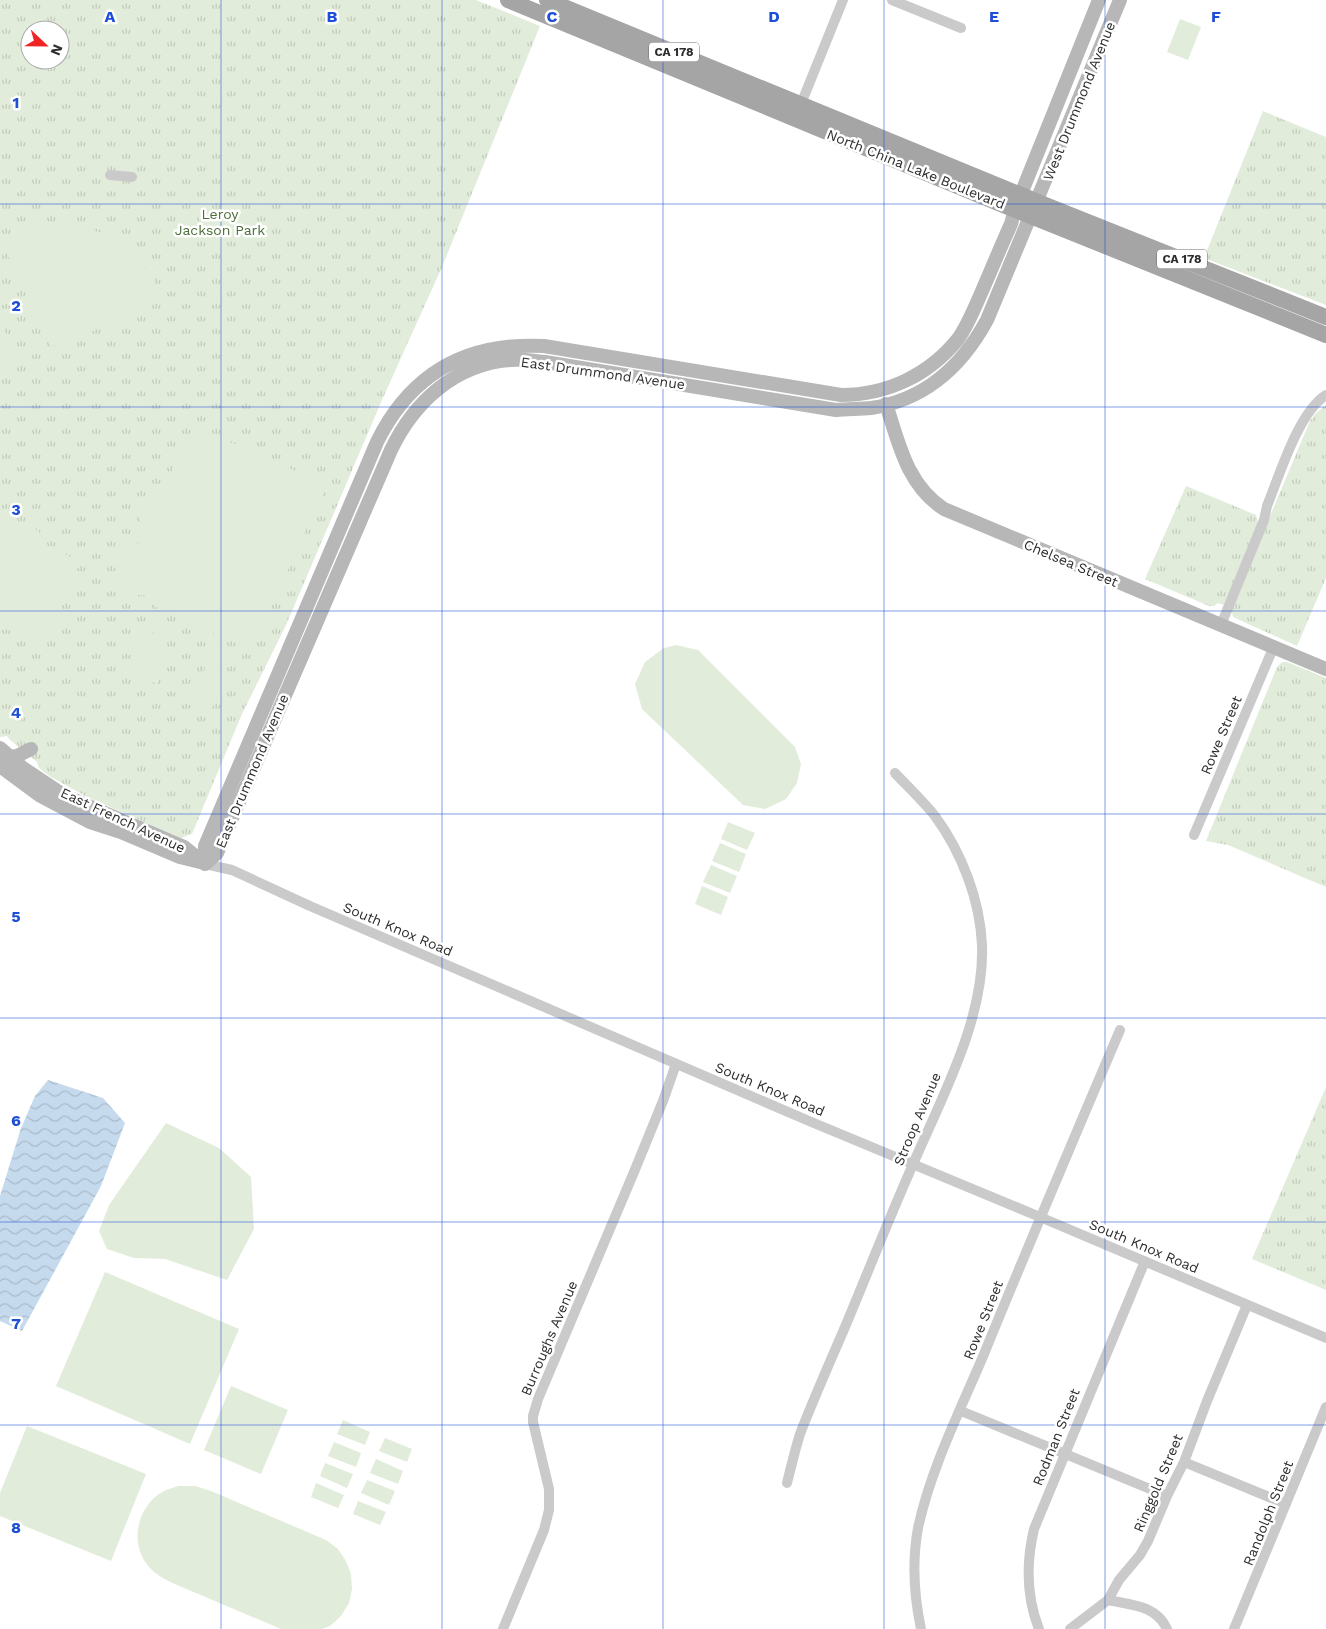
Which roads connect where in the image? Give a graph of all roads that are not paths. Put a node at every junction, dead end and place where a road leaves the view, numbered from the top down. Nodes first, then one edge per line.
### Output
1 (508, 0) edge
2 (547, 0) edge
3 (843, 0) edge
4 (892, 0) edge
5 (1099, 0) edge
6 (1120, 0) edge
7 (567, 10) edge
8 (961, 28) dead end
9 (801, 104) junction
10 (110, 175) dead end
11 (132, 177) dead end
12 (1018, 202) junction
13 (1035, 209) junction
14 (1326, 317) edge
15 (1296, 324) junction
16 (1326, 328) edge
17 (1326, 335) edge
18 (882, 390) junction
19 (1326, 396) edge
20 (886, 404) junction
21 (1221, 625) junction
22 (1274, 646) junction
23 (1326, 669) edge
24 (31, 749) dead end
25 (3, 756) edge
26 (895, 774) dead end
27 (1194, 834) dead end
28 (205, 864) junction
29 (1120, 1030) dead end
30 (676, 1064) junction
31 (913, 1164) junction
32 (1040, 1216) junction
33 (1145, 1261) junction
34 (1247, 1305) junction
35 (1326, 1338) edge
36 (1326, 1407) edge
37 (960, 1410) junction
38 (1065, 1454) junction
39 (1184, 1462) junction
40 (787, 1483) dead end
41 (1167, 1496) junction
42 (1286, 1504) junction
43 (1108, 1600) junction
44 (503, 1629) edge
45 (921, 1629) edge
46 (1039, 1629) edge
47 (1070, 1629) edge
48 (1167, 1629) edge
49 (1234, 1629) edge

1 - 7 main road, North China Lake Boulevard / CA 178
2 - 7 main road, North China Lake Boulevard / CA 178
3 - 9 street
4 - 8 street
5 - 12 street, West Drummond Avenue
6 - 13 street, West Drummond Avenue
7 - 9 main road, North China Lake Boulevard / CA 178
7 - 12 main road, North China Lake Boulevard / CA 178
9 - 12 main road, North China Lake Boulevard / CA 178
10 - 11 street
12 - 13 main road, North China Lake Boulevard / CA 178
12 - 18 street, East Drummond Avenue
13 - 14 main road, North China Lake Boulevard / CA 178
13 - 15 main road, North China Lake Boulevard / CA 178
13 - 20 street, East Drummond Avenue
15 - 16 main road
15 - 17 main road, North China Lake Boulevard / CA 178
18 - 20 street, Chelsea Street
18 - 28 street, East Drummond Avenue
19 - 21 street
20 - 21 street, Chelsea Street
20 - 28 street, East Drummond Avenue
21 - 22 street, Chelsea Street
22 - 23 street, Chelsea Street
22 - 27 street, Rowe Street
24 - 25 street
25 - 28 street, East French Avenue
26 - 31 street, Stroop Avenue
28 - 30 street, South Knox Road
29 - 32 street, Rowe Street
30 - 31 street, South Knox Road
30 - 44 street, Burroughs Avenue
31 - 32 street, South Knox Road
31 - 40 street, Stroop Avenue
32 - 33 street, South Knox Road
32 - 37 street, Rowe Street
33 - 34 street, South Knox Road
33 - 38 street, Rodman Street
34 - 35 street, South Knox Road
34 - 39 street, Ringgold Street
36 - 42 street, Randolph Street
37 - 38 street
37 - 45 street, Rowe Street
38 - 41 street
38 - 46 street, Rodman Street
39 - 41 street, Ringgold Street
39 - 42 street
41 - 43 street, Ringgold Street
42 - 49 street, Randolph Street
43 - 47 street
43 - 48 street

